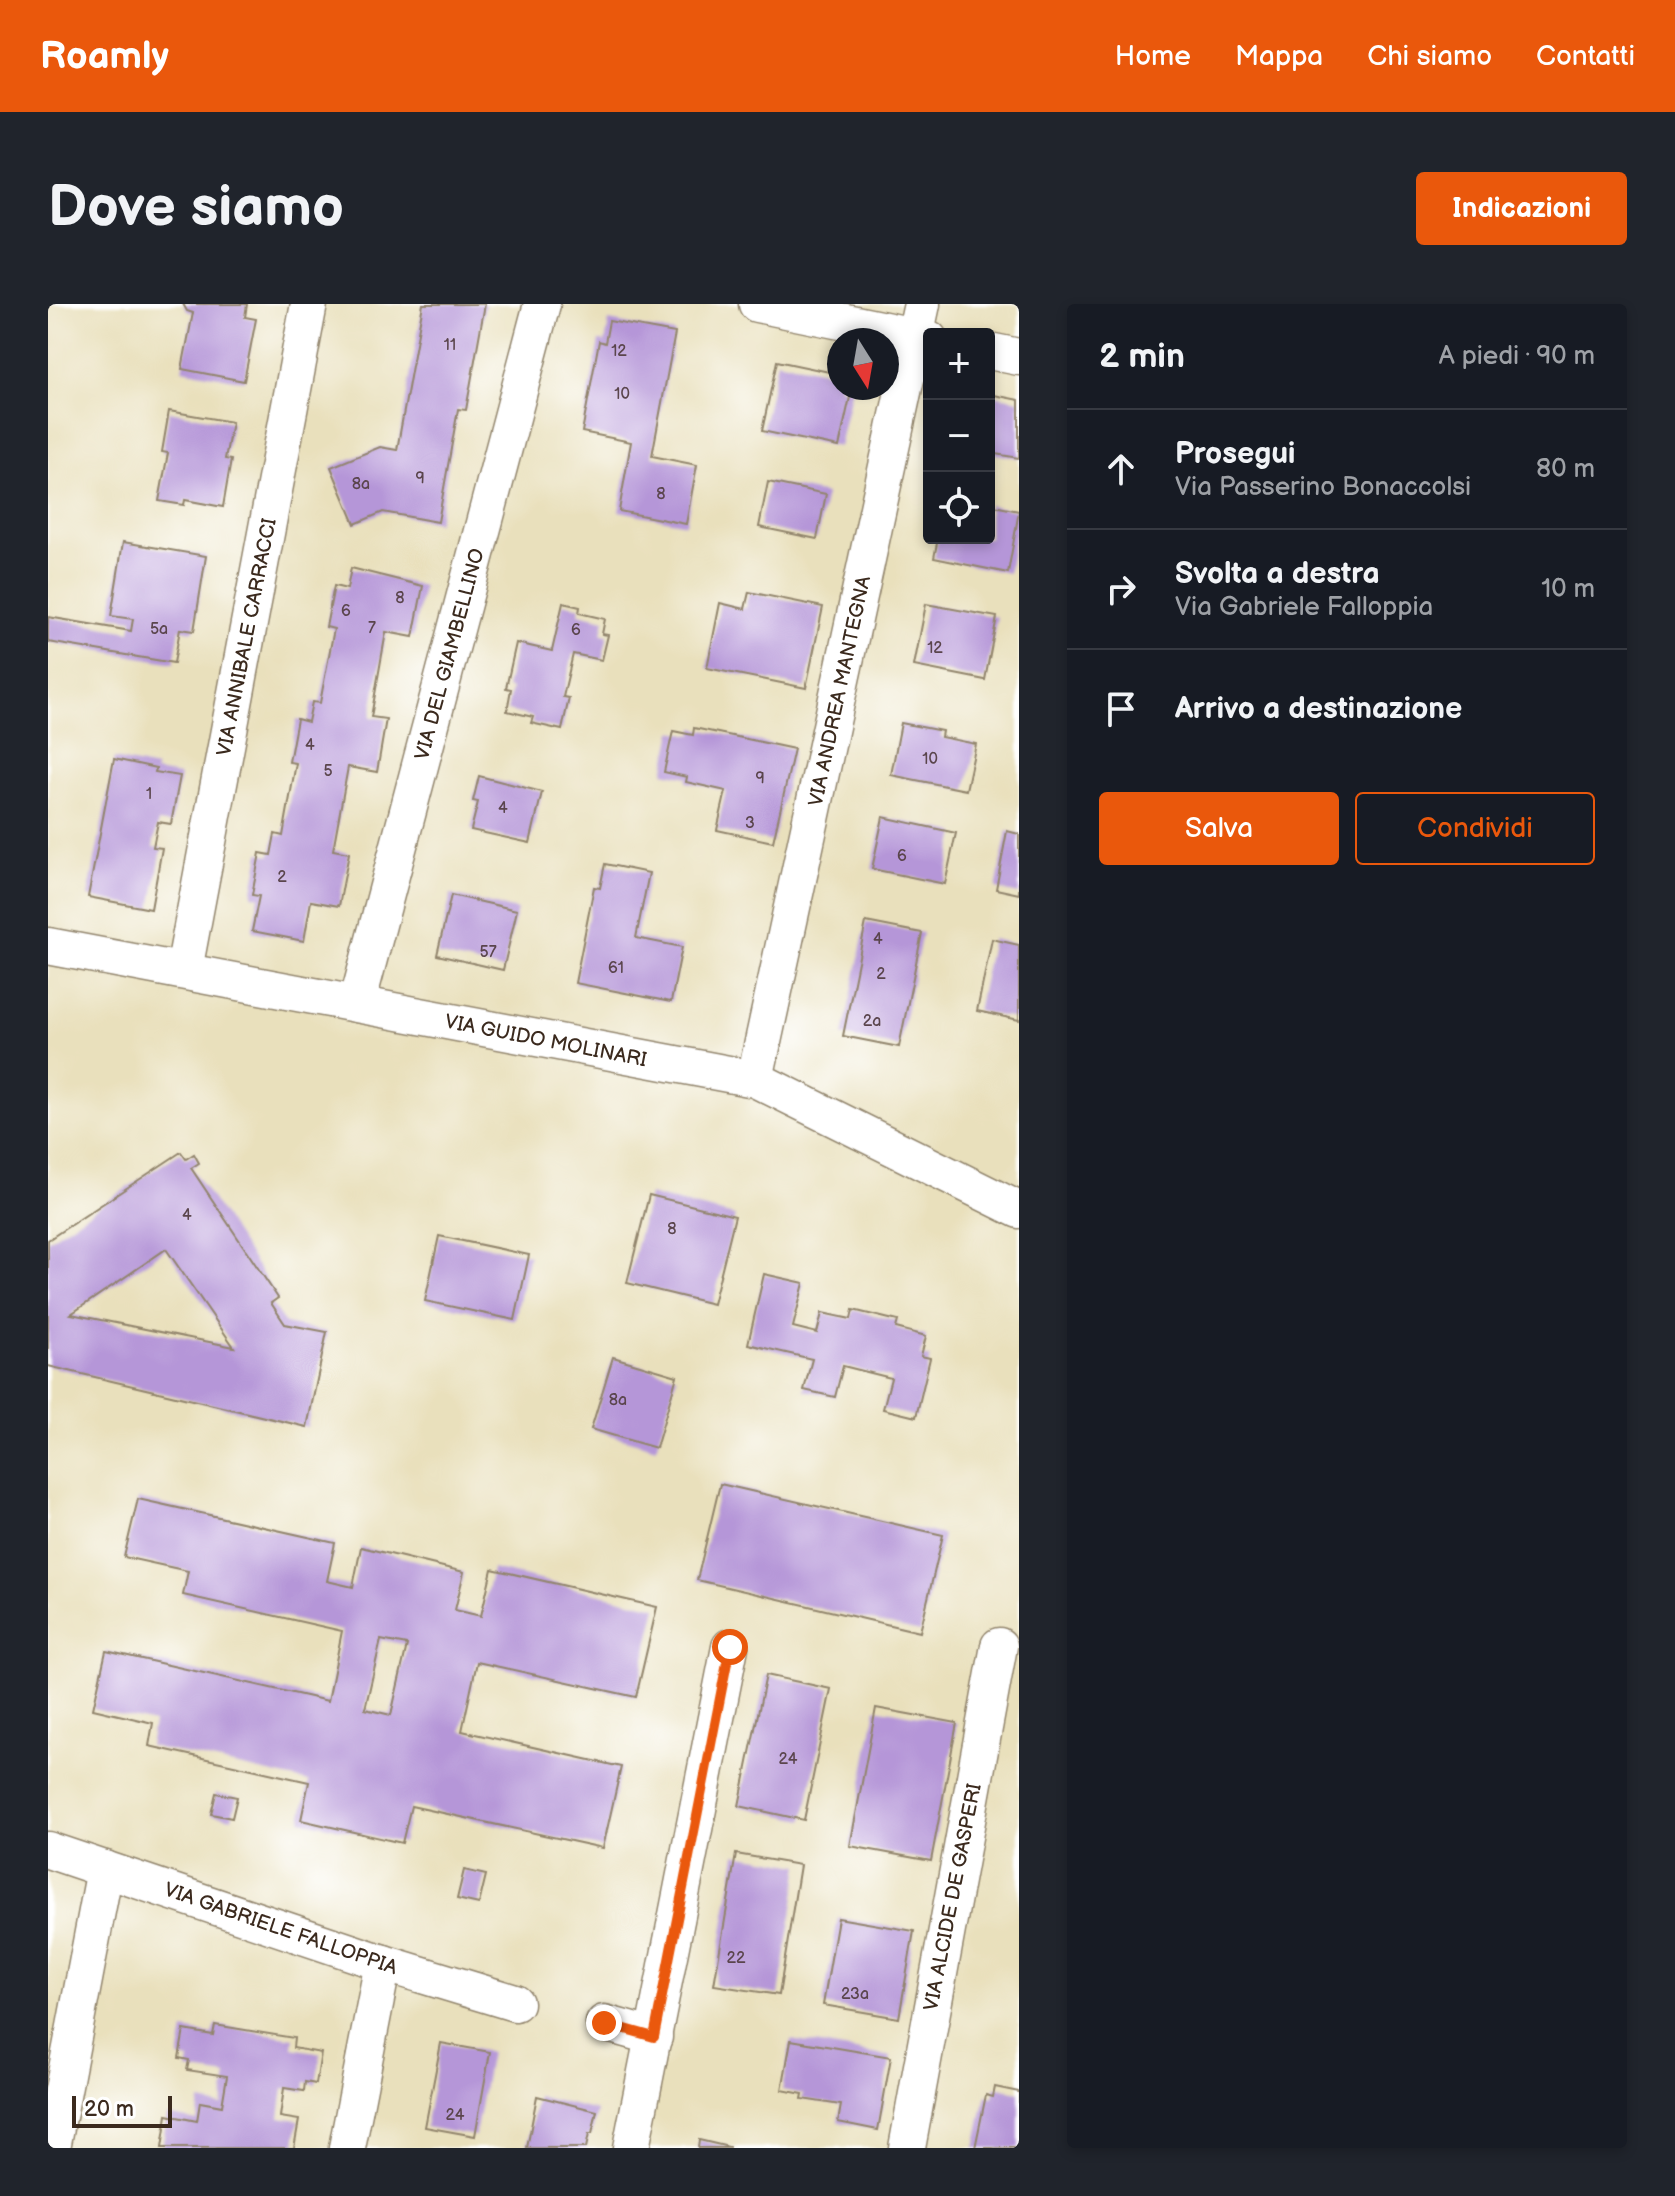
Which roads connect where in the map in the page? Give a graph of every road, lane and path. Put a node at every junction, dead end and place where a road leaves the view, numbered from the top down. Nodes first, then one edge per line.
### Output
1 (309, 304) edge
2 (542, 304) edge
3 (757, 304) edge
4 (922, 326) edge
5 (995, 352) edge
6 (1019, 357) edge
7 (48, 946) edge
8 (184, 970) junction
9 (357, 1004) junction
10 (755, 1079) junction
11 (1019, 1210) edge
12 (999, 1646) dead end
13 (730, 1647) dead end
14 (48, 1850) edge
15 (105, 1869) junction
16 (383, 1963) junction
17 (515, 2003) dead end
18 (604, 2023) dead end
19 (654, 2037) junction
20 (52, 2148) edge
21 (347, 2148) edge
22 (631, 2148) edge
23 (907, 2148) edge

1 - 8 street, VIA ANNIBALE CARRACCI
2 - 9 street, VIA DEL GIAMBELLINO
3 - 4 street
4 - 10 street, VIA ANDREA MANTEGNA
5 - 6 street
7 - 8 street, VIA GUIDO MOLINARI
8 - 9 street, VIA GUIDO MOLINARI
9 - 10 street, VIA GUIDO MOLINARI
10 - 11 street, VIA GUIDO MOLINARI
12 - 23 street, VIA ALCIDE DE GASPERI
13 - 19 street
14 - 15 street, VIA GABRIELE FALLOPPIA
15 - 16 street, VIA GABRIELE FALLOPPIA
15 - 20 street
16 - 17 street, VIA GABRIELE FALLOPPIA
16 - 21 street
18 - 19 street
19 - 22 street

